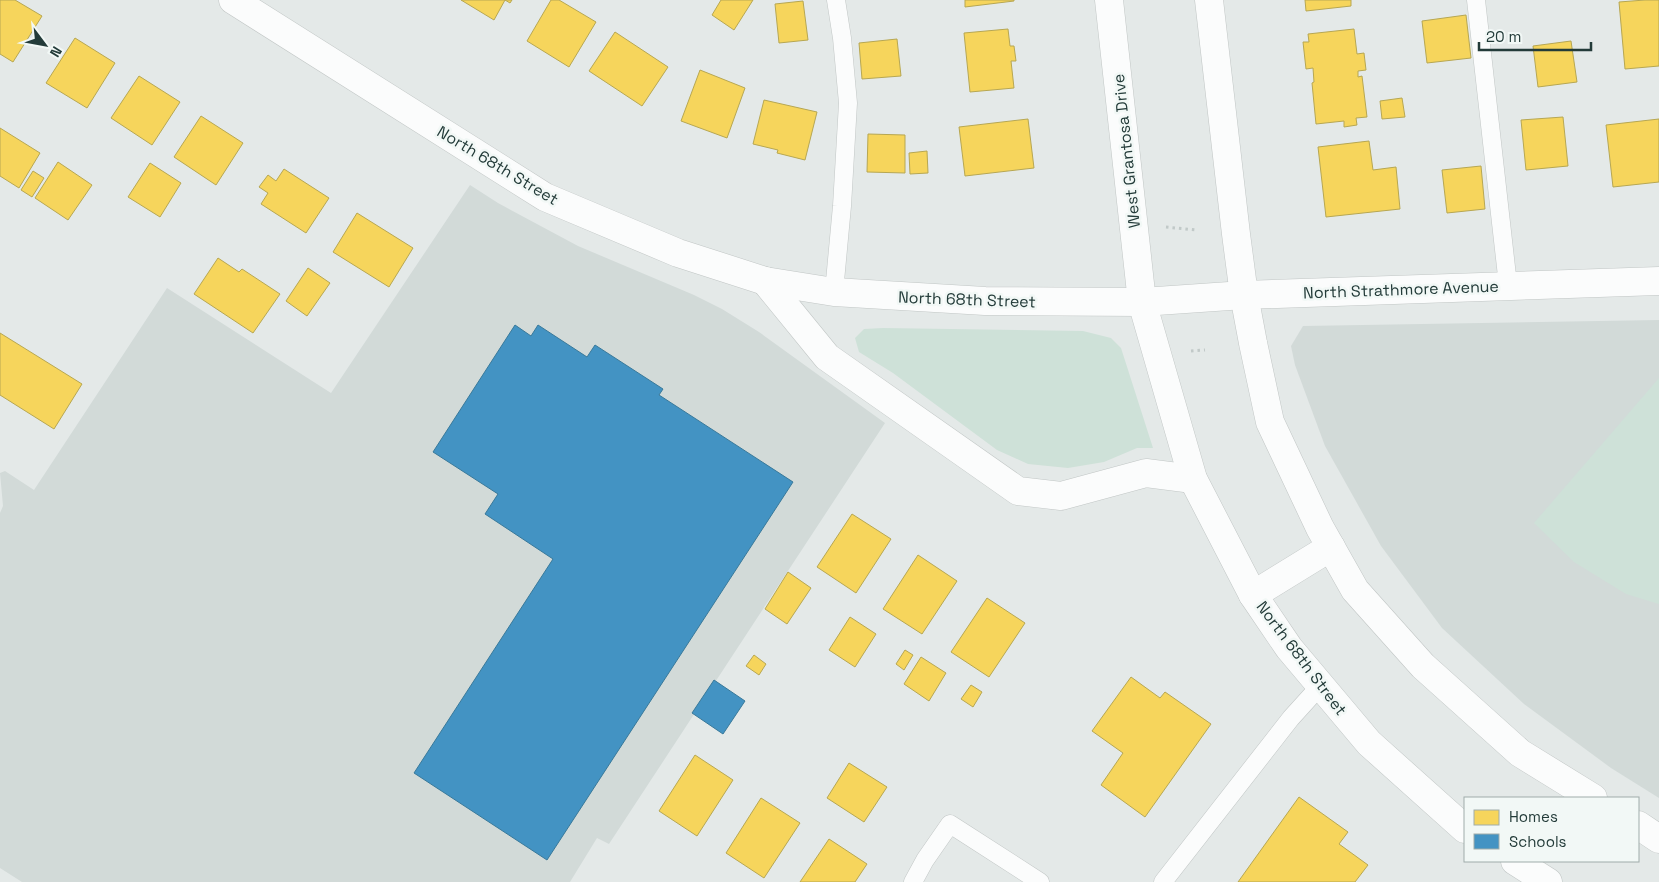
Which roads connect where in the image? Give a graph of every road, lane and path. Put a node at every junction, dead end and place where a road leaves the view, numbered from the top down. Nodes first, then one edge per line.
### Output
1 (233, 0) edge
2 (836, 0) edge
3 (1109, 0) edge
4 (1209, 0) edge
5 (1476, 0) edge
6 (1164, 226) dead end
7 (1196, 230) dead end
8 (765, 281) junction
9 (1659, 281) edge
10 (1508, 285) junction
11 (834, 292) junction
12 (1244, 295) junction
13 (1142, 302) junction
14 (1205, 350) dead end
15 (1190, 352) dead end
16 (1193, 479) junction
17 (1331, 547) junction
18 (1253, 595) junction
19 (1320, 686) junction
20 (1592, 797) edge
21 (1639, 827) edge
22 (1464, 828) edge
23 (1659, 838) edge
24 (1517, 862) edge
25 (913, 882) edge
26 (1040, 882) edge
27 (1163, 882) edge
28 (1548, 882) edge

1 - 8 street, North 68th Street
2 - 11 lane
3 - 13 street, West Grantosa Drive
4 - 12 street
5 - 10 lane
6 - 7 path
8 - 11 street, North 68th Street
8 - 16 street
9 - 10 street, North Strathmore Avenue
10 - 12 street, North Strathmore Avenue
11 - 13 street, North 68th Street
12 - 13 street, North Strathmore Avenue
12 - 17 street
13 - 16 street, North 68th Street
14 - 15 path
16 - 18 street, North 68th Street
17 - 18 street
17 - 20 street
18 - 19 street, North 68th Street
19 - 22 street, North 68th Street
19 - 27 lane
21 - 23 street
24 - 28 street
25 - 26 lane

